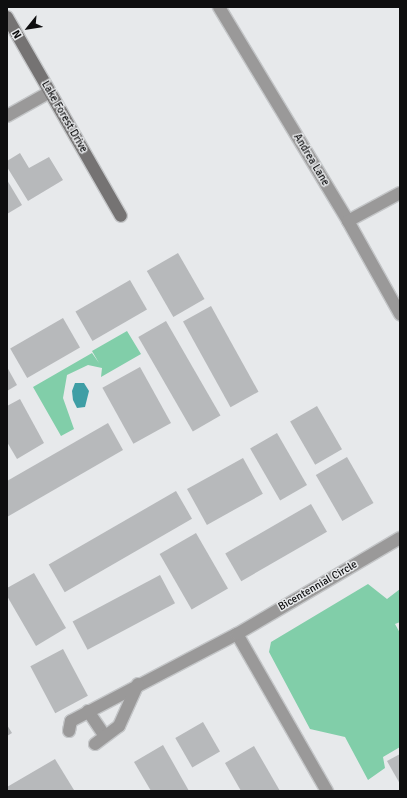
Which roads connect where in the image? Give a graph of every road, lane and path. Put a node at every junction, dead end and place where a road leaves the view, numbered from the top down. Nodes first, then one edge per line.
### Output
1 (219, 7) edge
2 (7, 17) edge
3 (50, 92) junction
4 (7, 116) edge
5 (400, 192) edge
6 (121, 216) dead end
7 (348, 221) junction
8 (400, 314) edge
9 (400, 538) edge
10 (237, 634) junction
11 (138, 684) junction
12 (88, 711) junction
13 (69, 731) dead end
14 (105, 736) junction
15 (95, 744) dead end
16 (327, 791) edge

1 - 7 street, Andrea Lane
2 - 3 street, Lake Forest Drive
3 - 4 street
3 - 6 street, Lake Forest Drive
5 - 7 street
7 - 8 street, Andrea Lane
9 - 10 street, Bicentennial Circle
10 - 11 street, Bicentennial Circle
10 - 16 street
11 - 12 street, Bicentennial Circle
11 - 14 street
12 - 13 street, Bicentennial Circle
12 - 14 street
14 - 15 street

